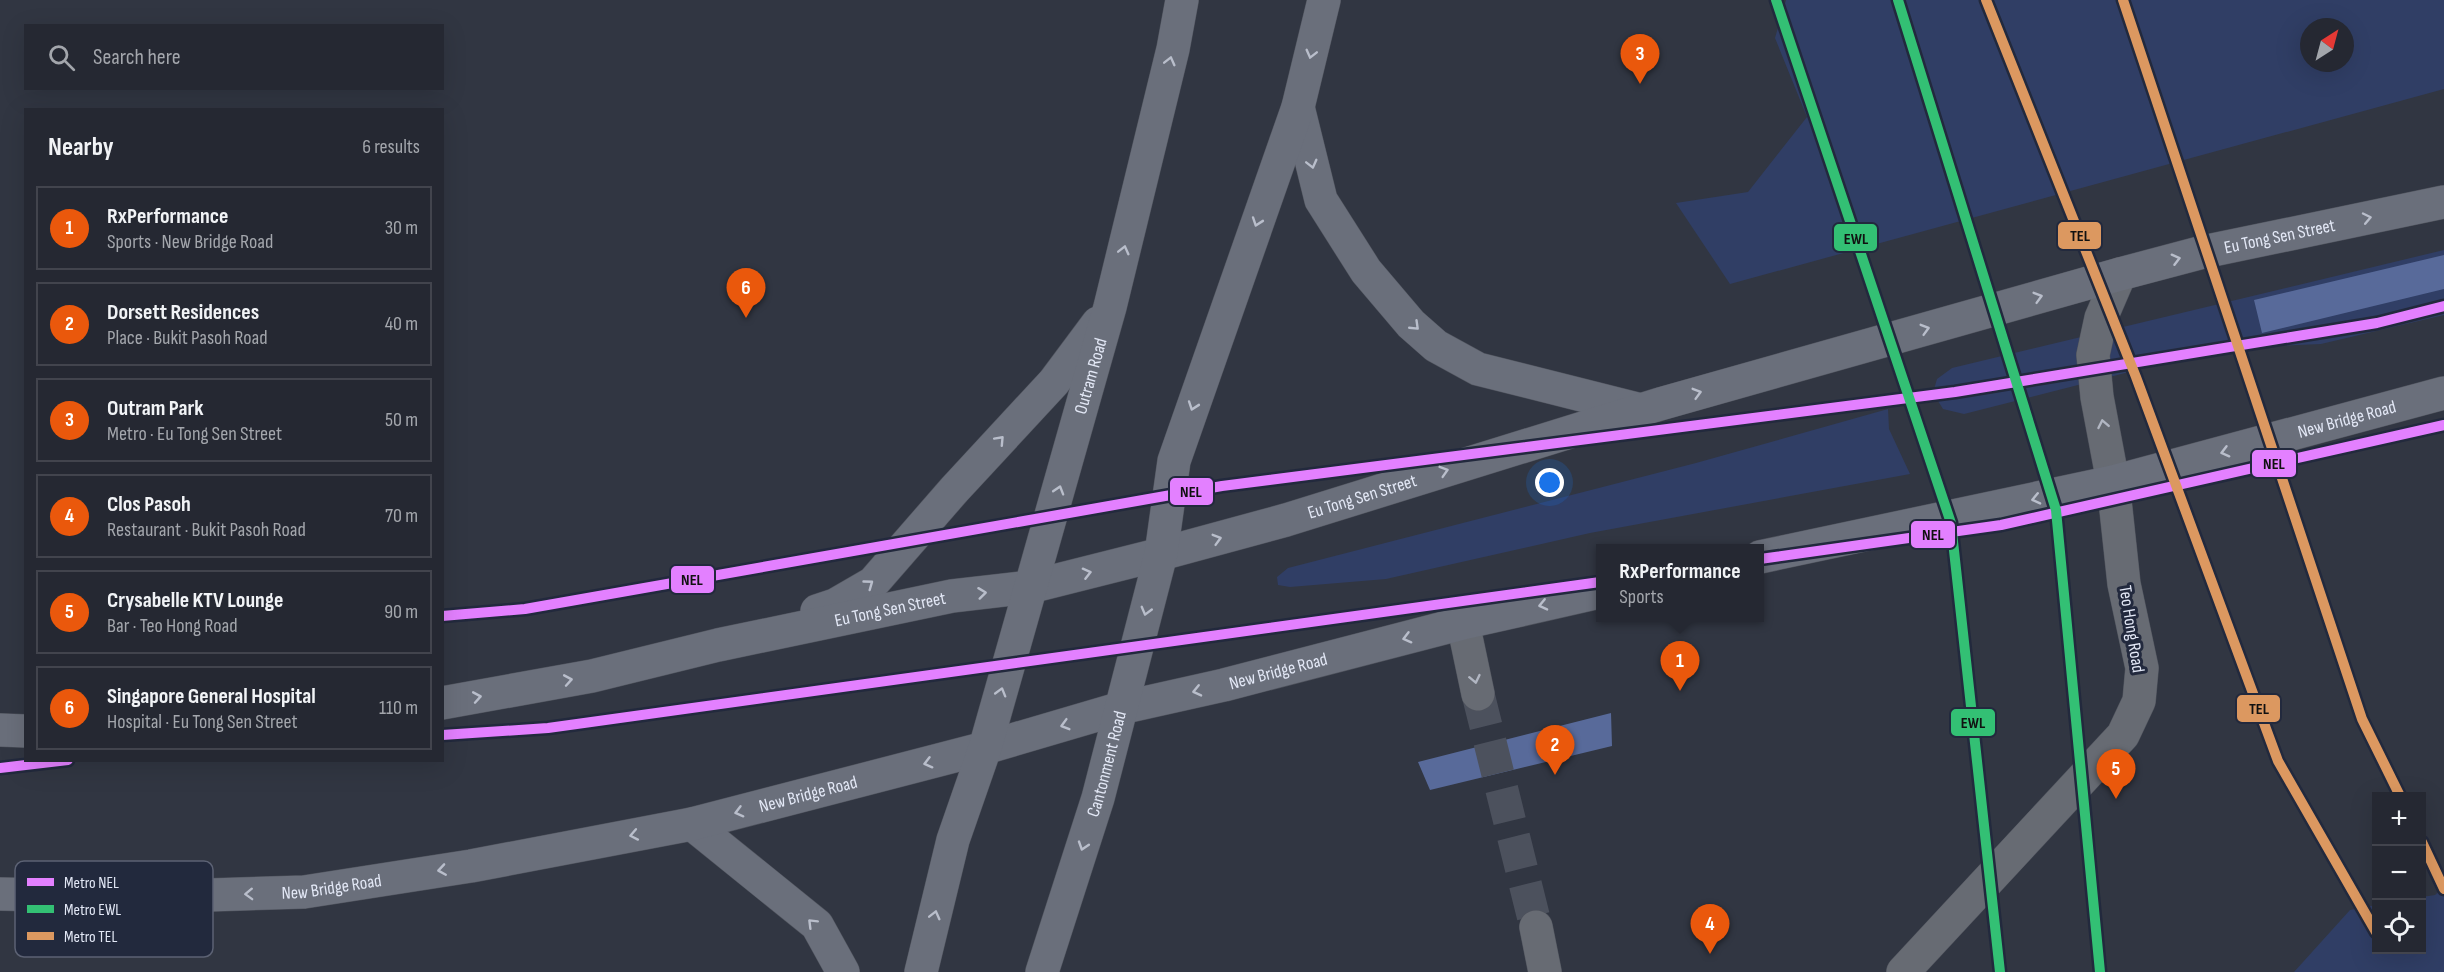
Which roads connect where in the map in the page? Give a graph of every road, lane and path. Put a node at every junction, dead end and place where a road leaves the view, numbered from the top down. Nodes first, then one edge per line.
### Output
1 (1182, 0) edge
2 (1324, 0) edge
3 (1298, 107) junction
4 (2444, 202) edge
5 (2120, 274) junction
6 (1110, 307) junction
7 (2444, 393) edge
8 (1641, 410) junction
9 (2113, 482) junction
10 (1161, 554) junction
11 (1764, 556) edge
12 (1030, 586) junction
13 (1596, 593) edge
14 (1463, 623) junction
15 (718, 645) junction
16 (1478, 694) tunnel mouth
17 (444, 703) edge
18 (1121, 708) junction
19 (0, 730) edge
20 (24, 731) edge
21 (985, 748) junction
22 (692, 824) junction
23 (0, 894) edge
24 (15, 894) edge
25 (213, 895) edge
26 (1536, 927) tunnel mouth
27 (1544, 965) edge
28 (843, 972) edge
29 (921, 972) edge
30 (1042, 972) edge
31 (1903, 972) edge

6 -> 1 main road, Outram Road
2 -> 3 main road
3 -> 8 main road
3 -> 10 main road
5 -> 4 main road, Eu Tong Sen Street
8 -> 5 main road, Eu Tong Sen Street
9 -> 5 street, Teo Hong Road
12 -> 6 main road, Outram Road
15 -> 6 main road
7 -> 9 main road, New Bridge Road
10 -> 8 main road, Eu Tong Sen Street
9 -> 11 main road, New Bridge Road
9 - 31 street, Teo Hong Road
12 -> 10 main road, Eu Tong Sen Street
10 -> 18 main road, Cantonment Road
15 -> 12 main road, Eu Tong Sen Street
21 -> 12 main road, Outram Road
13 -> 14 main road, New Bridge Road
14 -> 16 street
14 -> 18 main road, New Bridge Road
17 -> 15 main road, Eu Tong Sen Street
18 -> 21 main road, New Bridge Road
18 -> 30 main road, Cantonment Road
19 - 20 main road
21 -> 22 main road, New Bridge Road
29 -> 21 main road
22 -> 25 main road, New Bridge Road
28 -> 22 main road
24 -> 23 main road, New Bridge Road
26 - 27 street

